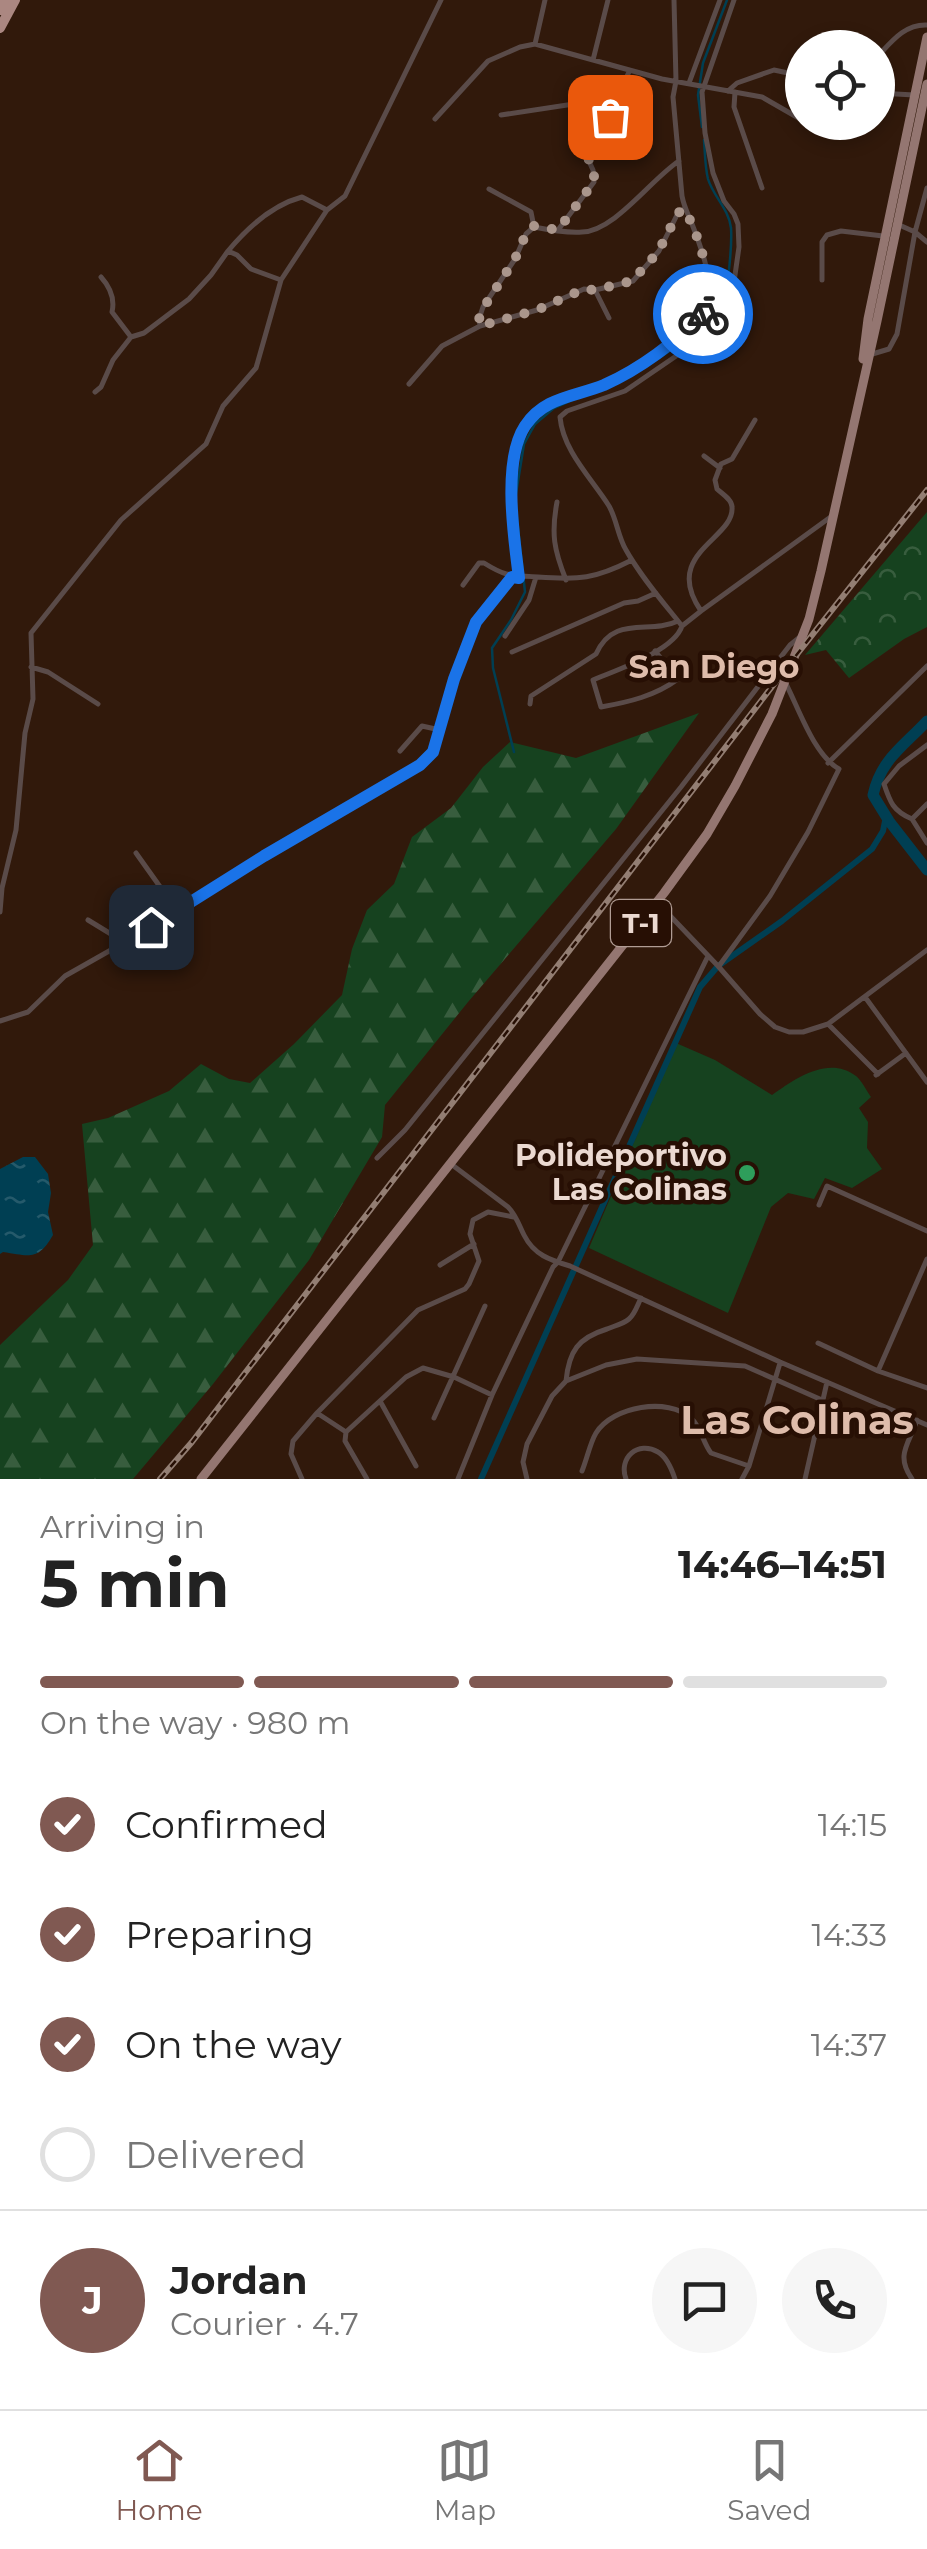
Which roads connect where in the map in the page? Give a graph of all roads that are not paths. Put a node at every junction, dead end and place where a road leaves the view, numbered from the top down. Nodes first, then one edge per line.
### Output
1 (6, 0) edge
2 (15, 0) edge
3 (441, 0) edge
4 (545, 0) edge
5 (608, 0) edge
6 (674, 0) edge
7 (720, 0) edge
8 (734, 0) edge
9 (0, 10) edge
10 (927, 25) edge
11 (0, 28) edge
12 (927, 37) edge
13 (895, 40) edge
14 (534, 44) junction
15 (593, 60) junction
16 (629, 71) junction
17 (785, 72) edge
18 (676, 81) junction
19 (689, 83) junction
20 (927, 84) edge
21 (701, 85) junction
22 (731, 92) junction
23 (895, 94) edge
24 (609, 96) junction
25 (922, 98) edge
26 (785, 110) edge
27 (611, 114) junction
28 (502, 115) dead end
29 (435, 119) dead end
30 (639, 151) dead end
31 (679, 161) junction
32 (762, 188) dead end
33 (927, 188) edge
34 (489, 189) dead end
35 (684, 209) junction
36 (328, 210) junction
37 (897, 224) junction
38 (534, 226) junction
39 (558, 230) junction
40 (915, 232) junction
41 (886, 236) junction
42 (927, 242) edge
43 (228, 251) junction
44 (101, 277) dead end
45 (281, 280) junction
46 (822, 280) dead end
47 (595, 290) junction
48 (609, 318) dead end
49 (480, 326) junction
50 (131, 337) junction
51 (870, 355) junction
52 (409, 384) dead end
53 (95, 392) dead end
54 (857, 406) junction
55 (755, 420) dead end
56 (704, 456) dead end
57 (720, 468) junction
58 (557, 502) dead end
59 (834, 514) junction
60 (632, 560) junction
61 (517, 577) junction
62 (534, 577) junction
63 (566, 580) junction
64 (464, 585) dead end
65 (656, 592) junction
66 (701, 611) junction
67 (680, 624) junction
68 (803, 635) junction
69 (505, 636) dead end
70 (656, 651) junction
71 (512, 652) dead end
72 (927, 666) edge
73 (31, 667) junction
74 (785, 681) junction
75 (98, 704) dead end
76 (530, 704) dead end
77 (440, 730) junction
78 (927, 745) edge
79 (400, 751) dead end
80 (828, 763) junction
81 (925, 805) edge
82 (912, 820) junction
83 (927, 843) edge
84 (136, 852) dead end
85 (657, 902) junction
86 (0, 912) edge
87 (178, 912) junction
88 (88, 920) dead end
89 (124, 942) junction
90 (927, 950) edge
91 (708, 956) junction
92 (718, 966) junction
93 (865, 998) junction
94 (0, 1021) edge
95 (828, 1024) junction
96 (906, 1054) junction
97 (927, 1082) edge
98 (377, 1158) dead end
99 (450, 1164) junction
100 (819, 1205) dead end
101 (516, 1218) junction
102 (927, 1231) edge
103 (474, 1244) junction
104 (927, 1259) edge
105 (558, 1262) junction
106 (440, 1265) dead end
107 (924, 1271) edge
108 (641, 1298) junction
109 (485, 1306) dead end
110 (818, 1344) dead end
111 (780, 1362) junction
112 (878, 1371) junction
113 (454, 1377) junction
114 (774, 1378) junction
115 (566, 1381) junction
116 (826, 1382) junction
117 (927, 1388) edge
118 (492, 1396) junction
119 (822, 1400) junction
120 (380, 1401) junction
121 (317, 1413) junction
122 (434, 1418) dead end
123 (917, 1420) junction
124 (926, 1423) edge
125 (346, 1432) junction
126 (416, 1466) dead end
127 (749, 1466) junction
128 (582, 1471) dead end
129 (200, 1479) edge
130 (302, 1479) edge
131 (367, 1479) edge
132 (458, 1479) edge
133 (527, 1479) edge
134 (626, 1479) edge
135 (675, 1479) edge
136 (742, 1479) edge
137 (805, 1479) edge
138 (912, 1479) edge

1 - 9 highway
2 - 11 highway
3 - 36 street
4 - 14 street
5 - 15 street
6 - 18 street
7 - 19 street
8 - 21 street
10 - 13 street
12 - 25 main road, T-1
14 - 15 street
14 - 29 street
15 - 16 street
16 - 18 street
16 - 24 street
17 - 22 street
18 - 19 street
18 - 31 street
19 - 21 street
20 - 25 main road, T-1
21 - 22 street
21 - 60 street
22 - 26 street
22 - 32 street
23 - 25 street
24 - 27 street
24 - 28 street
25 - 37 main road, T-1
25 - 41 main road, T-1
27 - 30 street
27 - 39 street
31 - 35 street
31 - 39 street
33 - 40 street
34 - 38 street
35 - 47 street
35 - 61 street
36 - 43 street
36 - 45 street
37 - 40 street
37 - 51 main road, T-1
38 - 39 street
38 - 49 street
40 - 42 street
40 - 51 street
41 - 46 street
41 - 54 main road, T-1
43 - 45 street
43 - 50 street
44 - 50 street
45 - 73 street
47 - 48 street
47 - 49 street
49 - 52 street
50 - 53 street
51 - 54 main road, T-1
54 - 59 main road, T-1
55 - 57 street
56 - 57 street
57 - 66 street
58 - 63 street
59 - 66 street
59 - 68 main road, T-1
60 - 63 street
60 - 65 street
61 - 62 street
61 - 64 street
61 - 77 street
62 - 63 street
62 - 69 street
65 - 67 street
65 - 71 street
66 - 67 street
67 - 70 street
67 - 76 street
68 - 74 main road, T-1
68 - 98 street
70 - 70 street
72 - 80 street
73 - 75 street
73 - 86 street
74 - 80 street
74 - 85 main road, T-1
77 - 79 street
77 - 87 street
78 - 82 street
80 - 92 street
81 - 82 street
82 - 83 street
84 - 87 street
85 - 91 street
85 - 99 main road, T-1
87 - 89 street
88 - 89 street
89 - 94 street
90 - 93 street
91 - 92 street
91 - 105 street
92 - 95 street
93 - 95 street
93 - 96 street
95 - 96 street
96 - 97 street
99 - 101 street
99 - 129 main road, T-1
100 - 102 street
101 - 103 street
101 - 105 street
103 - 106 street
103 - 121 street
104 - 107 street
105 - 108 street
105 - 118 street
107 - 112 street
108 - 111 street
108 - 115 street
109 - 113 street
110 - 112 street
111 - 114 street
111 - 116 street
112 - 117 street
113 - 118 street
113 - 120 street
113 - 122 street
114 - 115 street
114 - 119 street
114 - 127 street
115 - 133 street
116 - 119 street
116 - 123 street
118 - 132 street
119 - 137 street
120 - 125 street
120 - 126 street
121 - 125 street
121 - 130 street
123 - 124 street
123 - 138 street
125 - 131 street
127 - 128 street
127 - 136 street
134 - 135 street

